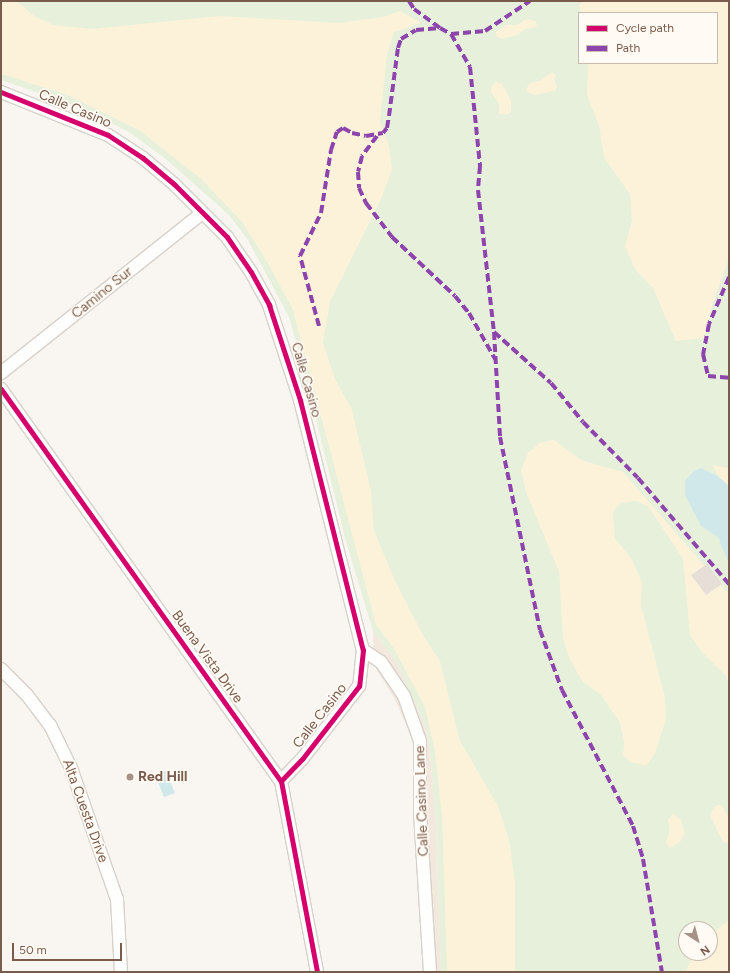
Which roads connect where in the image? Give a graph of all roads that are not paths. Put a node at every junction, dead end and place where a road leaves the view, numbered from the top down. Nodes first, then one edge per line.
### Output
1 (1, 92) edge
2 (202, 213) junction
3 (1, 373) edge
4 (1, 390) edge
5 (363, 650) junction
6 (1, 669) edge
7 (281, 781) junction
8 (121, 972) edge
9 (317, 972) edge
10 (430, 972) edge

1 - 2 street, Calle Casino
2 - 3 street, Camino Sur
2 - 5 street, Calle Casino
4 - 7 street, Buena Vista Drive
5 - 7 street, Calle Casino
5 - 10 street, Calle Casino Lane
6 - 8 street, Alta Cuesta Drive
7 - 9 street, Buena Vista Drive

